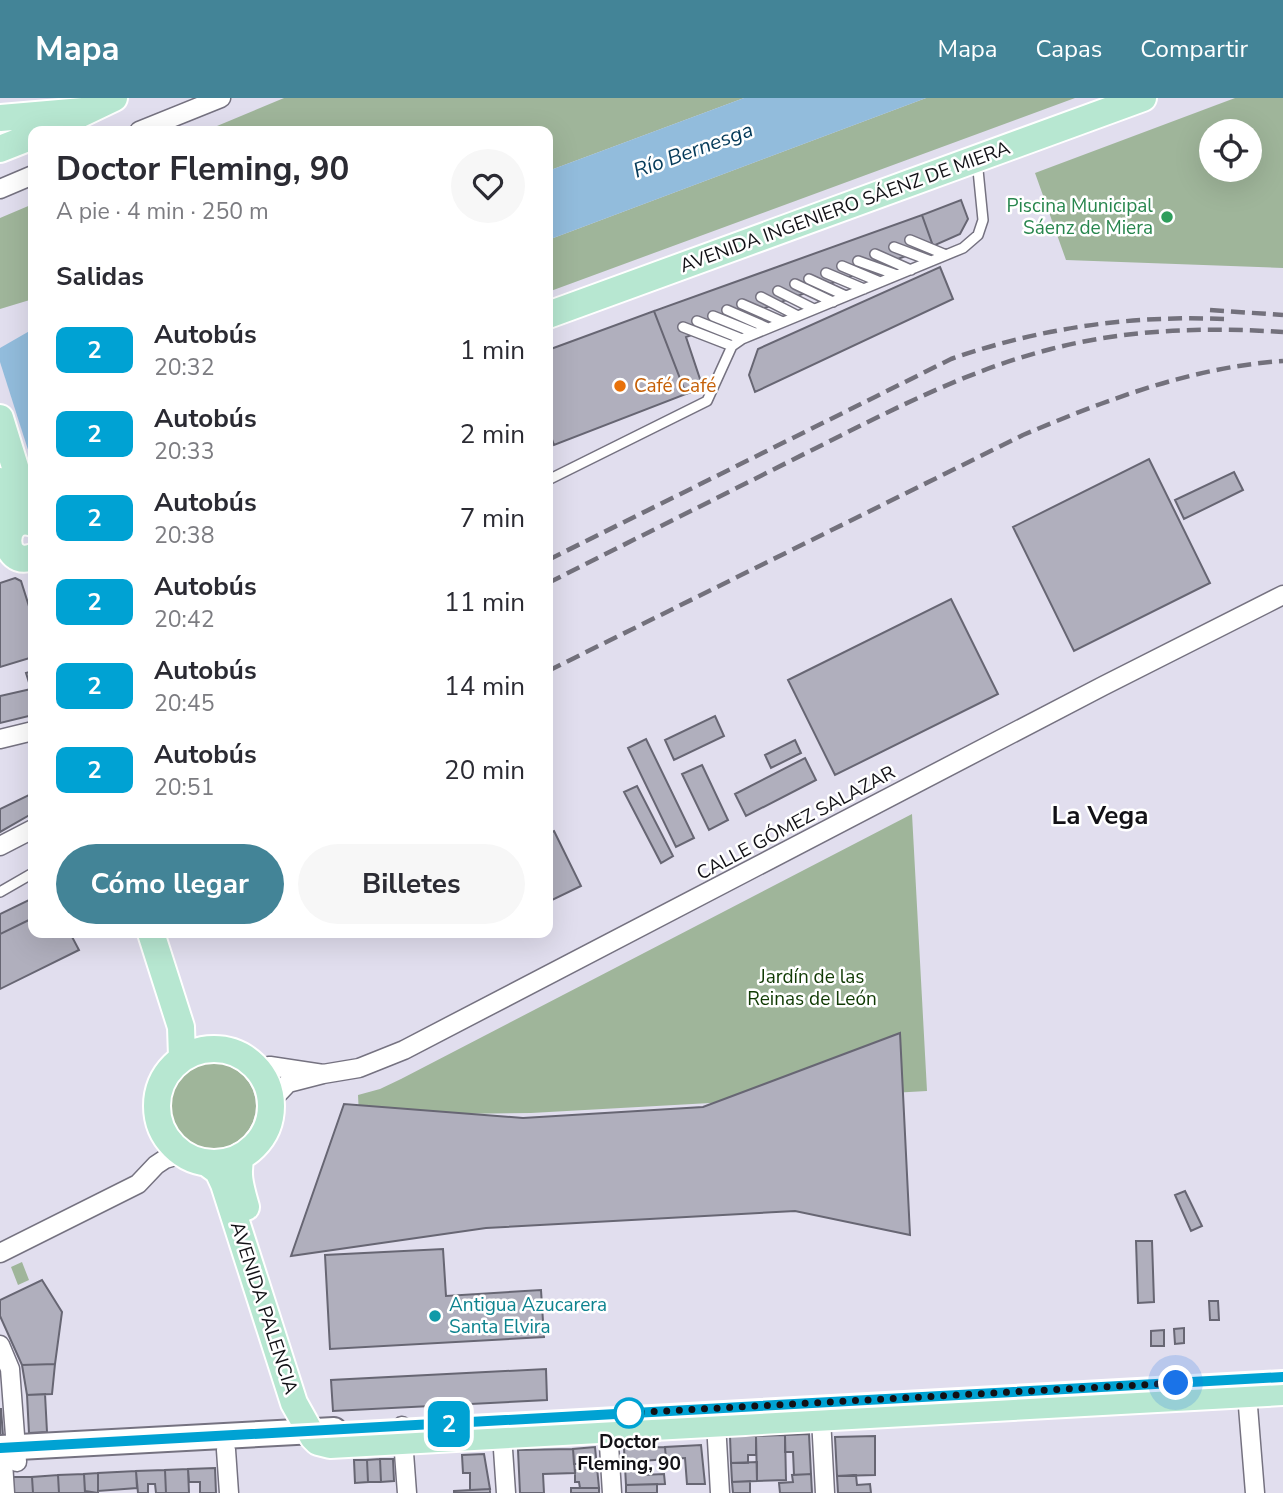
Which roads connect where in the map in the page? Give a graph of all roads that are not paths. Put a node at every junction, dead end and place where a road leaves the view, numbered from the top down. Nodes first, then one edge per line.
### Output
1 (114, 98) edge
2 (221, 98) edge
3 (1143, 98) edge
4 (83, 111) junction
5 (0, 118) edge
6 (54, 126) edge
7 (151, 126) edge
8 (28, 138) edge
9 (0, 149) edge
10 (977, 159) junction
11 (28, 178) edge
12 (0, 189) edge
13 (910, 240) dead end
14 (894, 247) dead end
15 (875, 254) dead end
16 (946, 255) junction
17 (858, 261) dead end
18 (931, 261) junction
19 (842, 267) dead end
20 (911, 270) junction
21 (825, 273) dead end
22 (897, 275) junction
23 (809, 279) dead end
24 (880, 282) junction
25 (795, 284) dead end
26 (864, 289) junction
27 (778, 290) dead end
28 (846, 296) junction
29 (761, 297) dead end
30 (833, 302) junction
31 (742, 304) dead end
32 (727, 310) dead end
33 (814, 310) junction
34 (553, 313) edge
35 (713, 316) dead end
36 (798, 316) junction
37 (697, 321) dead end
38 (783, 322) junction
39 (683, 327) dead end
40 (768, 328) junction
41 (755, 333) junction
42 (742, 339) junction
43 (732, 346) junction
44 (0, 418) edge
45 (553, 478) edge
46 (18, 483) edge
47 (26, 524) edge
48 (21, 562) edge
49 (1283, 595) edge
50 (28, 732) edge
51 (0, 739) edge
52 (28, 832) edge
53 (0, 846) edge
54 (28, 876) edge
55 (0, 891) edge
56 (153, 938) edge
57 (168, 938) edge
58 (214, 1048) junction
59 (182, 1057) junction
60 (257, 1068) junction
61 (323, 1074) junction
62 (271, 1101) junction
63 (182, 1154) junction
64 (242, 1156) junction
65 (207, 1163) junction
66 (0, 1253) edge
67 (0, 1345) edge
68 (1283, 1377) edge
69 (1283, 1392) edge
70 (1247, 1394) junction
71 (294, 1403) junction
72 (821, 1418) junction
73 (716, 1423) junction
74 (608, 1429) junction
75 (280, 1433) junction
76 (403, 1434) junction
77 (325, 1435) junction
78 (502, 1435) junction
79 (226, 1450) junction
80 (7, 1456) edge
81 (5, 1493) edge
82 (229, 1493) edge
83 (407, 1493) edge
84 (506, 1493) edge
85 (612, 1493) edge
86 (720, 1493) edge
87 (825, 1493) edge
88 (1255, 1493) edge

1 - 4 main road
2 - 7 street
3 - 10 main road, AVENIDA INGENIERO SÁENZ DE MIERA
4 - 5 main road
4 - 6 main road
8 - 9 main road
10 - 16 lane
10 - 34 main road, AVENIDA INGENIERO SÁENZ DE MIERA
11 - 12 street
13 - 16 lane
14 - 18 lane
15 - 20 lane
16 - 18 lane
17 - 22 lane
18 - 20 lane
19 - 24 lane
20 - 22 lane
21 - 26 lane
22 - 24 lane
23 - 28 lane
24 - 26 lane
25 - 30 lane
26 - 28 lane
27 - 33 lane
28 - 30 lane
29 - 36 lane
30 - 33 lane
31 - 38 lane
32 - 40 lane
33 - 36 lane
35 - 41 lane
36 - 38 lane
37 - 42 lane
38 - 40 lane
39 - 43 lane
40 - 41 lane
41 - 42 lane
42 - 43 lane
43 - 45 lane
44 - 46 main road
46 - 47 main road
47 - 48 main road
49 - 61 street, CALLE GÓMEZ SALAZAR
50 - 51 street
52 - 53 street
54 - 55 lane
56 - 59 main road
57 - 58 main road
58 - 59 main road
58 - 60 main road
59 - 63 main road
60 - 61 street, CALLE GÓMEZ SALAZAR
60 - 62 main road
61 - 62 street, CALLE GÓMEZ SALAZAR
62 - 64 main road
63 - 65 main road
63 - 66 street
64 - 65 main road
64 - 77 main road, AVENIDA PALENCIA
65 - 71 main road, AVENIDA PALENCIA
67 - 80 street
68 - 76 main road
69 - 70 main road
70 - 72 main road
70 - 88 street
71 - 75 main road
71 - 77 main road, AVENIDA PALENCIA
72 - 73 main road
72 - 87 street
73 - 74 main road
73 - 86 street
74 - 78 main road
74 - 85 street
75 - 77 main road
75 - 80 main road
76 - 77 main road
76 - 78 main road
76 - 83 street
77 - 79 main road
78 - 84 street
79 - 80 main road
79 - 82 street
80 - 81 street

